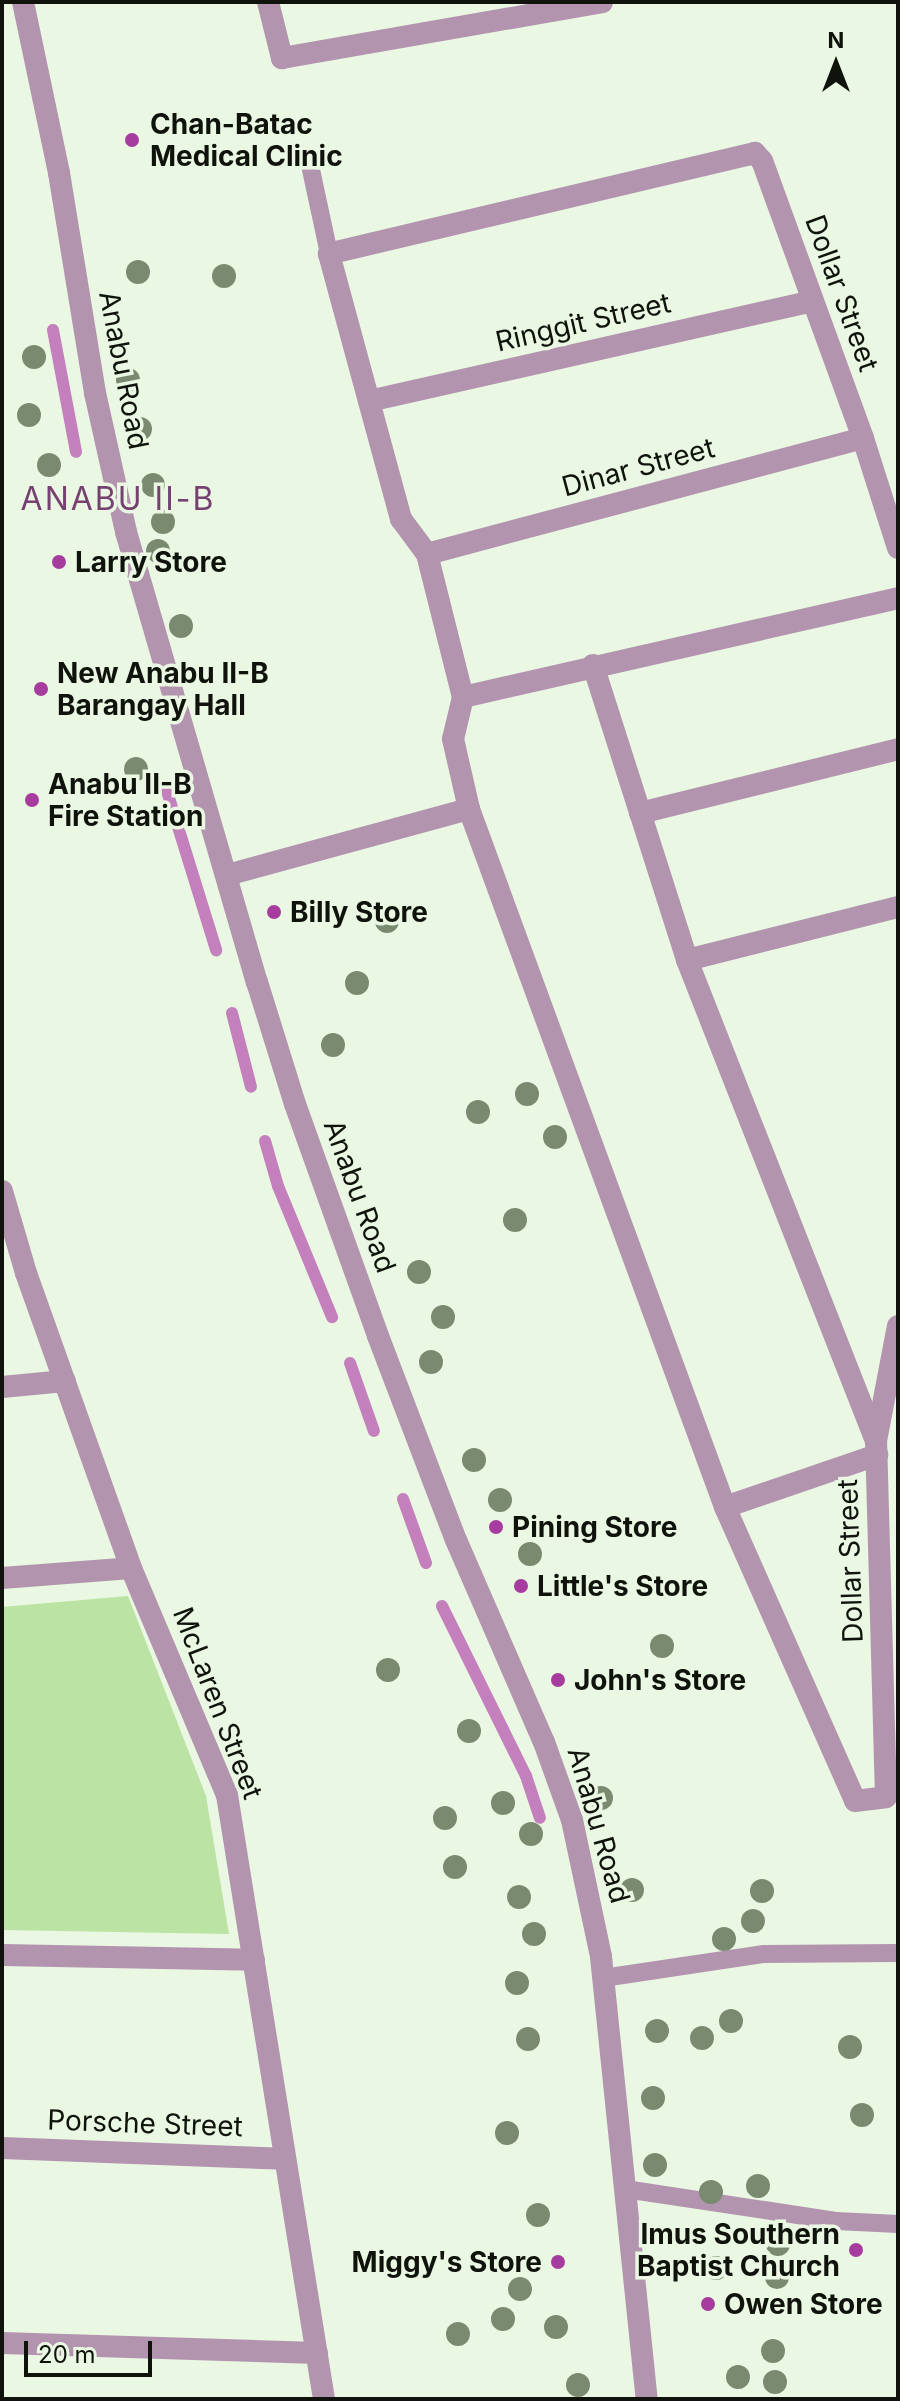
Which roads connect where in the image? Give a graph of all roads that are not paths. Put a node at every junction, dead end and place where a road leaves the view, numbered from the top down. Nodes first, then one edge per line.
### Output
1 (23, 2) edge
2 (268, 2) edge
3 (602, 2) edge
4 (310, 165) dead end
5 (329, 254) junction
6 (811, 301) junction
7 (369, 401) junction
8 (863, 438) junction
9 (898, 548) edge
10 (427, 554) junction
11 (898, 598) edge
12 (593, 665) junction
13 (463, 697) junction
14 (898, 749) edge
15 (469, 809) junction
16 (640, 813) junction
17 (227, 875) junction
18 (898, 907) edge
19 (687, 960) junction
20 (2, 1192) edge
21 (898, 1326) edge
22 (65, 1381) junction
23 (2, 1387) edge
24 (877, 1448) junction
25 (725, 1507) junction
26 (131, 1568) junction
27 (2, 1578) edge
28 (898, 1953) edge
29 (2, 1955) edge
30 (254, 1960) junction
31 (603, 1978) junction
32 (2, 2148) edge
33 (285, 2159) junction
34 (625, 2189) junction
35 (898, 2224) edge
36 (2, 2343) edge
37 (317, 2353) junction
38 (324, 2399) edge
39 (647, 2399) edge

1 - 17 street, Anabu Road
2 - 3 street
4 - 5 lane
5 - 6 street, Dollar Street
5 - 7 street
6 - 7 street, Ringgit Street
6 - 8 street, Dollar Street
7 - 10 street
8 - 9 street, Dollar Street
8 - 10 street, Dinar Street
10 - 13 street
11 - 12 street
12 - 13 street
12 - 16 street
13 - 15 street
14 - 16 street
15 - 17 street
15 - 25 street
16 - 19 street
17 - 31 street, Anabu Road
18 - 19 street
19 - 24 street
20 - 22 street, McLaren Street
21 - 24 street, Dollar Street
22 - 23 street
22 - 26 street, McLaren Street
24 - 25 street
24 - 25 street, Dollar Street
26 - 27 street
26 - 30 street, McLaren Street
28 - 31 lane
29 - 30 street
30 - 33 street, McLaren Street
31 - 34 street, Anabu Road
32 - 33 street, Porsche Street
33 - 37 street, McLaren Street
34 - 35 lane
34 - 39 street, Anabu Road
36 - 37 street
37 - 38 street, McLaren Street

